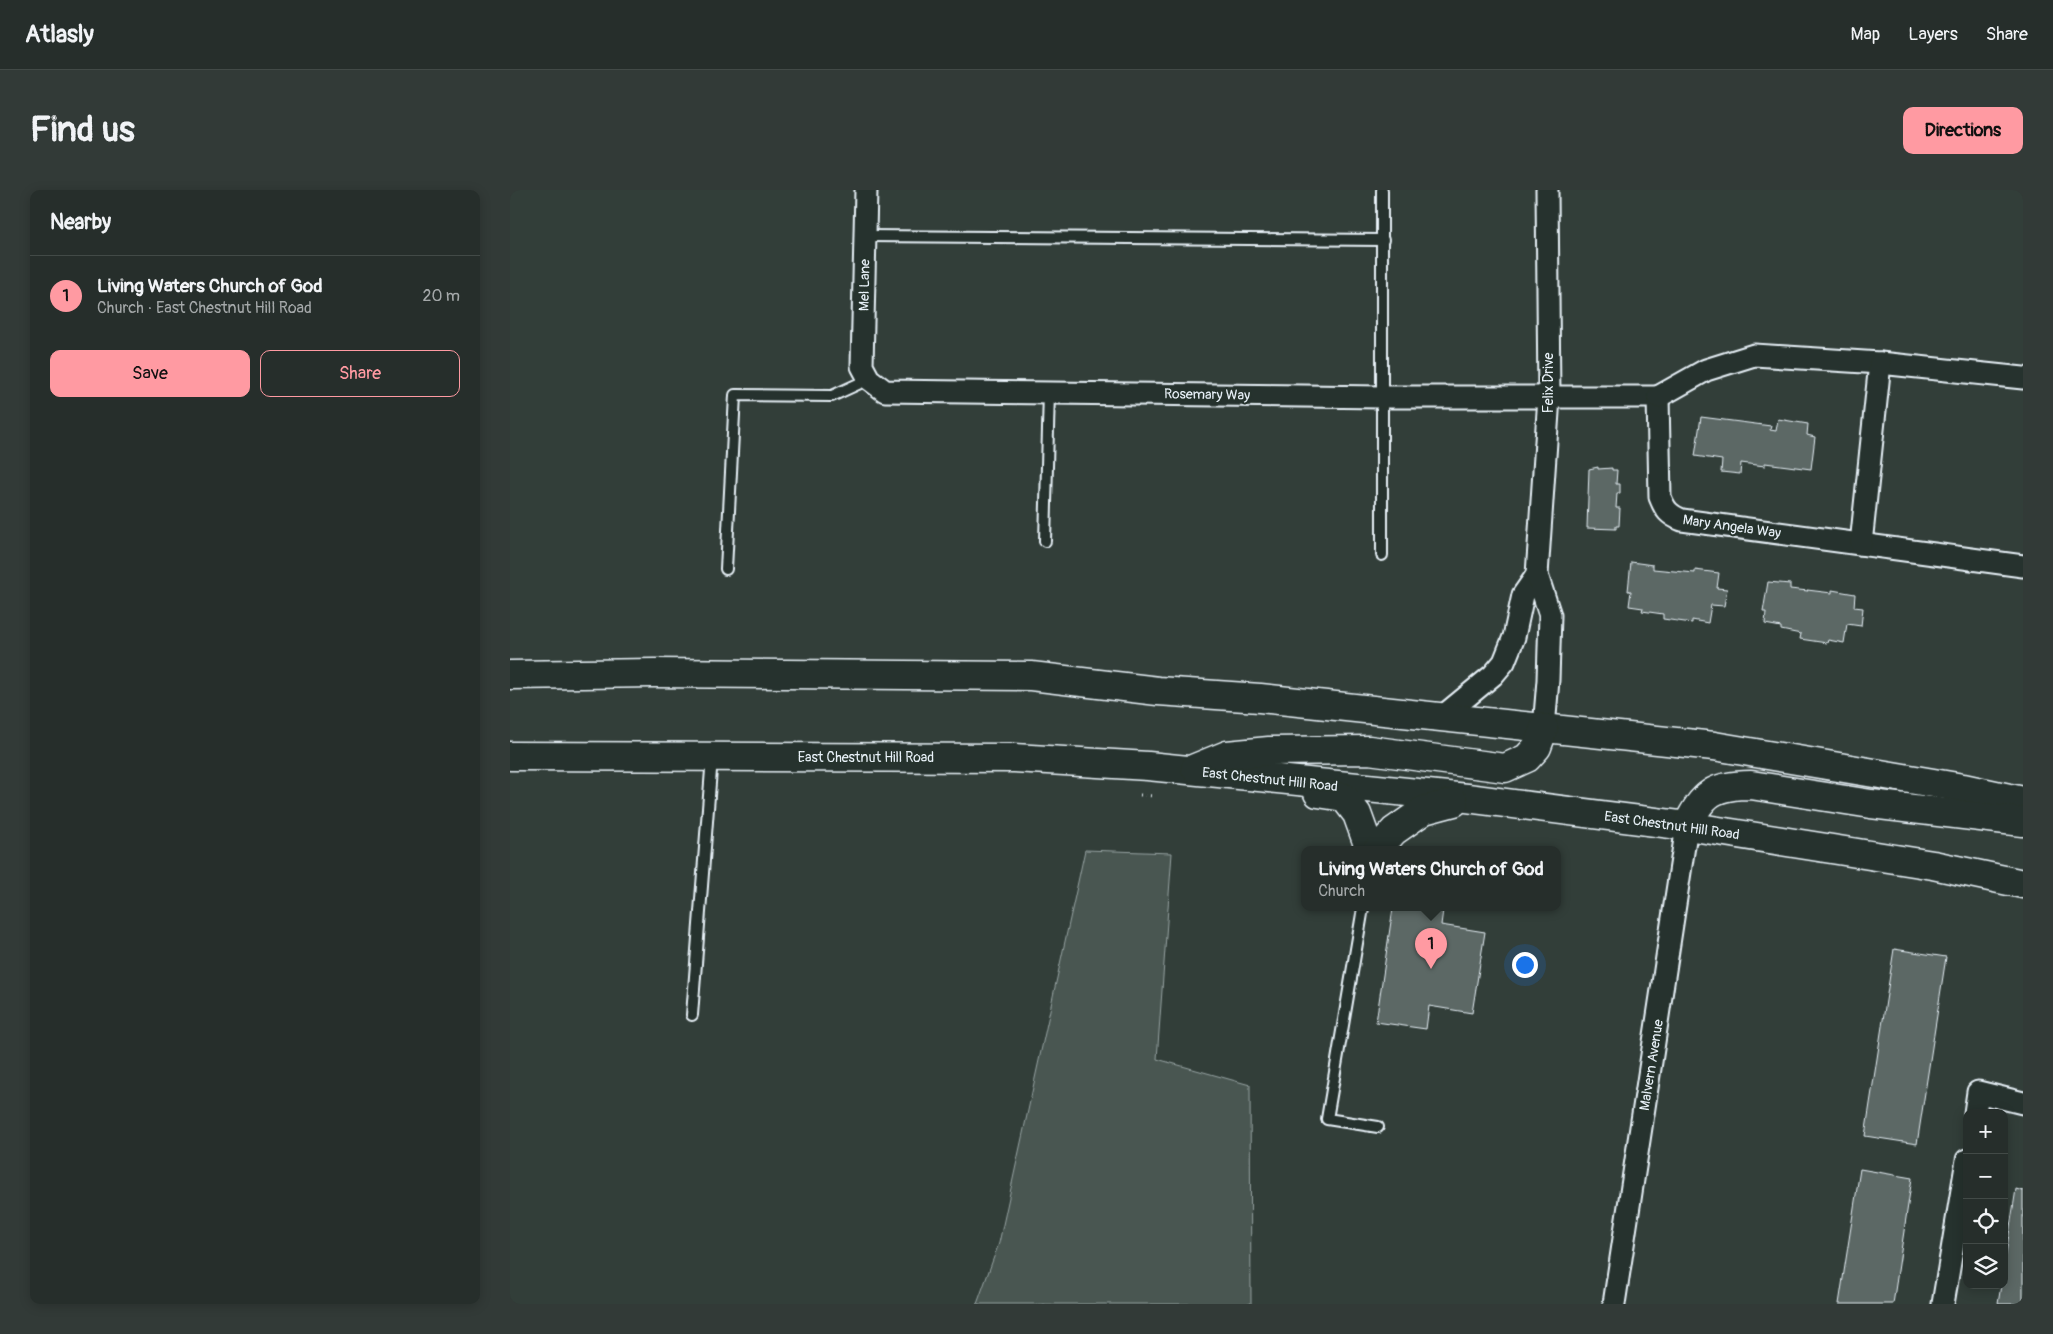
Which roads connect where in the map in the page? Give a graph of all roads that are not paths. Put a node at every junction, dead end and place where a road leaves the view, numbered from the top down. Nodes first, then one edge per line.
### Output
1 (866, 190) edge
2 (1382, 190) edge
3 (1547, 190) edge
4 (866, 236) junction
5 (1383, 240) junction
6 (1880, 363) junction
7 (2023, 378) edge
8 (869, 379) junction
9 (1049, 392) junction
10 (1382, 397) junction
11 (1549, 397) junction
12 (1658, 397) junction
13 (1045, 542) dead end
14 (1861, 544) junction
15 (1382, 555) dead end
16 (2023, 566) edge
17 (726, 569) dead end
18 (1536, 575) junction
19 (510, 675) edge
20 (1442, 717) junction
21 (1544, 728) junction
22 (510, 756) edge
23 (712, 757) junction
24 (1189, 770) junction
25 (1467, 798) junction
26 (2023, 801) edge
27 (2023, 822) edge
28 (1687, 826) junction
29 (1369, 846) edge
30 (1381, 846) edge
31 (2023, 884) edge
32 (1362, 911) edge
33 (692, 1015) dead end
34 (2023, 1103) edge
35 (1976, 1109) edge
36 (1378, 1127) dead end
37 (1963, 1184) edge
38 (1614, 1304) edge
39 (1943, 1304) edge

1 - 4 street, Mel Lane
2 - 5 lane
3 - 11 street, Felix Drive
4 - 5 lane
4 - 8 street, Mel Lane
5 - 10 lane
6 - 7 street
6 - 12 street
6 - 14 street
8 - 9 street, Rosemary Way
8 - 17 lane
9 - 10 street, Rosemary Way
9 - 13 lane
10 - 11 street, Rosemary Way
10 - 15 lane
11 - 12 street
11 - 18 street, Felix Drive
12 - 14 street, Mary Angela Way
14 - 16 street, Mary Angela Way
18 - 20 street, Felix Drive
18 - 21 street, Felix Drive
19 - 20 main road
20 - 21 main road
21 - 24 main road
21 - 26 main road
22 - 23 main road, East Chestnut Hill Road
23 - 24 main road, East Chestnut Hill Road
23 - 33 lane
24 - 25 main road, East Chestnut Hill Road
24 - 29 main road
25 - 28 main road, East Chestnut Hill Road
25 - 30 main road
27 - 28 main road
28 - 31 main road, East Chestnut Hill Road
28 - 38 street, Malvern Avenue
32 - 36 lane
34 - 35 street
37 - 39 street

